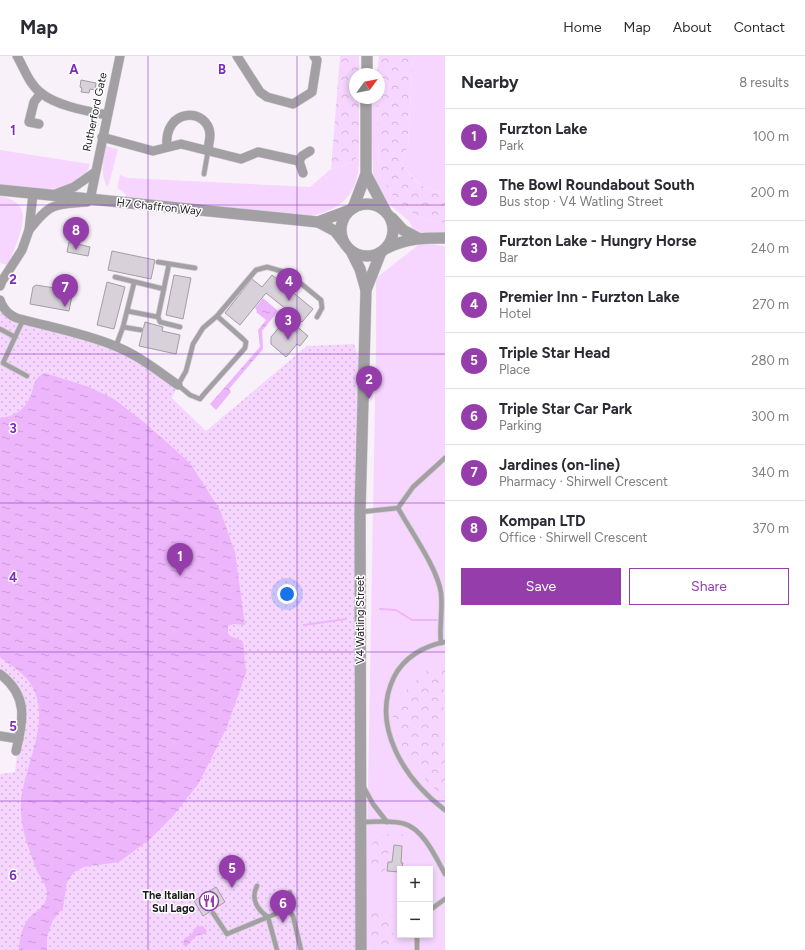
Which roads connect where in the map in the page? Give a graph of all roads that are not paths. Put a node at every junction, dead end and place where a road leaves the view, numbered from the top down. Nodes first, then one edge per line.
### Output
1 (17, 56) edge
2 (120, 56) edge
3 (237, 56) edge
4 (314, 56) edge
5 (367, 56) edge
6 (366, 68) edge
7 (41, 93) junction
8 (366, 104) edge
9 (106, 115) junction
10 (39, 124) dead end
11 (102, 137) junction
12 (167, 147) junction
13 (208, 151) junction
14 (310, 151) dead end
15 (299, 161) junction
16 (94, 173) junction
17 (303, 173) dead end
18 (204, 174) dead end
19 (366, 174) junction
20 (0, 190) edge
21 (33, 194) junction
22 (52, 196) junction
23 (95, 200) junction
24 (351, 209) junction
25 (387, 212) junction
26 (318, 222) junction
27 (29, 230) junction
28 (418, 238) junction
29 (445, 238) edge
30 (348, 247) junction
31 (384, 250) junction
32 (158, 262) dead end
33 (169, 264) junction
34 (195, 268) dead end
35 (4, 269) edge
36 (115, 277) dead end
37 (134, 283) junction
38 (0, 286) edge
39 (164, 289) junction
40 (366, 290) junction
41 (0, 300) edge
42 (127, 311) junction
43 (217, 316) junction
44 (158, 317) junction
45 (317, 317) dead end
46 (23, 320) junction
47 (123, 327) junction
48 (180, 327) dead end
49 (0, 329) edge
50 (141, 330) dead end
51 (15, 337) junction
52 (116, 346) junction
53 (27, 376) dead end
54 (178, 385) junction
55 (445, 458) edge
56 (398, 508) junction
57 (360, 512) junction
58 (443, 643) edge
59 (0, 674) edge
60 (9, 682) junction
61 (2, 689) dead end
62 (0, 736) edge
63 (19, 739) junction
64 (16, 751) dead end
65 (360, 779) junction
66 (445, 810) edge
67 (360, 822) junction
68 (387, 822) junction
69 (445, 874) edge
70 (257, 886) dead end
71 (290, 892) dead end
72 (445, 899) edge
73 (433, 908) edge
74 (288, 909) junction
75 (213, 913) dead end
76 (268, 917) junction
77 (417, 938) edge
78 (277, 950) edge
79 (300, 950) edge
80 (361, 950) edge
81 (417, 950) edge

1 - 7 street
2 - 9 street, Rutherford Gate
3 - 4 street
5 - 6 street
7 - 9 street
7 - 10 street
8 - 19 street
9 - 11 street, Rutherford Gate
11 - 12 street
11 - 16 street, Rutherford Gate
12 - 13 street
12 - 13 street
13 - 15 street
13 - 18 lane
14 - 15 street
15 - 17 street
16 - 22 street
16 - 23 street, Rutherford Gate
19 - 24 street
19 - 25 street
20 - 21 street, H7 Chaffron Way
21 - 22 street, H7 Chaffron Way
21 - 27 street
22 - 23 street, H7 Chaffron Way
23 - 26 street, H7 Chaffron Way
23 - 27 street
24 - 25 street
24 - 26 street, H7 Chaffron Way
24 - 30 street
25 - 28 street
25 - 31 street
26 - 30 street, H7 Chaffron Way
27 - 35 street
28 - 29 street
28 - 31 street
30 - 31 street
30 - 40 street, V4 Watling Street
31 - 40 street, V4 Watling Street
32 - 33 lane
33 - 34 lane
33 - 39 lane
35 - 38 street
36 - 37 lane
37 - 39 lane
37 - 42 lane
39 - 44 lane
40 - 57 street, V4 Watling Street
41 - 46 street
42 - 44 lane
42 - 47 lane
43 - 45 lane
43 - 54 lane
43 - 54 lane
44 - 48 lane
46 - 51 lane
46 - 52 street
47 - 50 lane
47 - 52 lane
49 - 51 lane
51 - 53 lane
52 - 54 street
55 - 56 lane
56 - 57 lane
56 - 58 lane
57 - 65 street, V4 Watling Street
58 - 66 lane
59 - 60 street
60 - 61 street
60 - 63 street
62 - 63 street
63 - 64 street
65 - 67 street, V4 Watling Street
65 - 68 lane
67 - 68 lane
67 - 80 street, V4 Watling Street
68 - 69 lane
70 - 76 lane
71 - 74 lane
72 - 73 lane
74 - 76 lane
74 - 79 lane
75 - 76 lane
76 - 78 lane
77 - 81 lane

